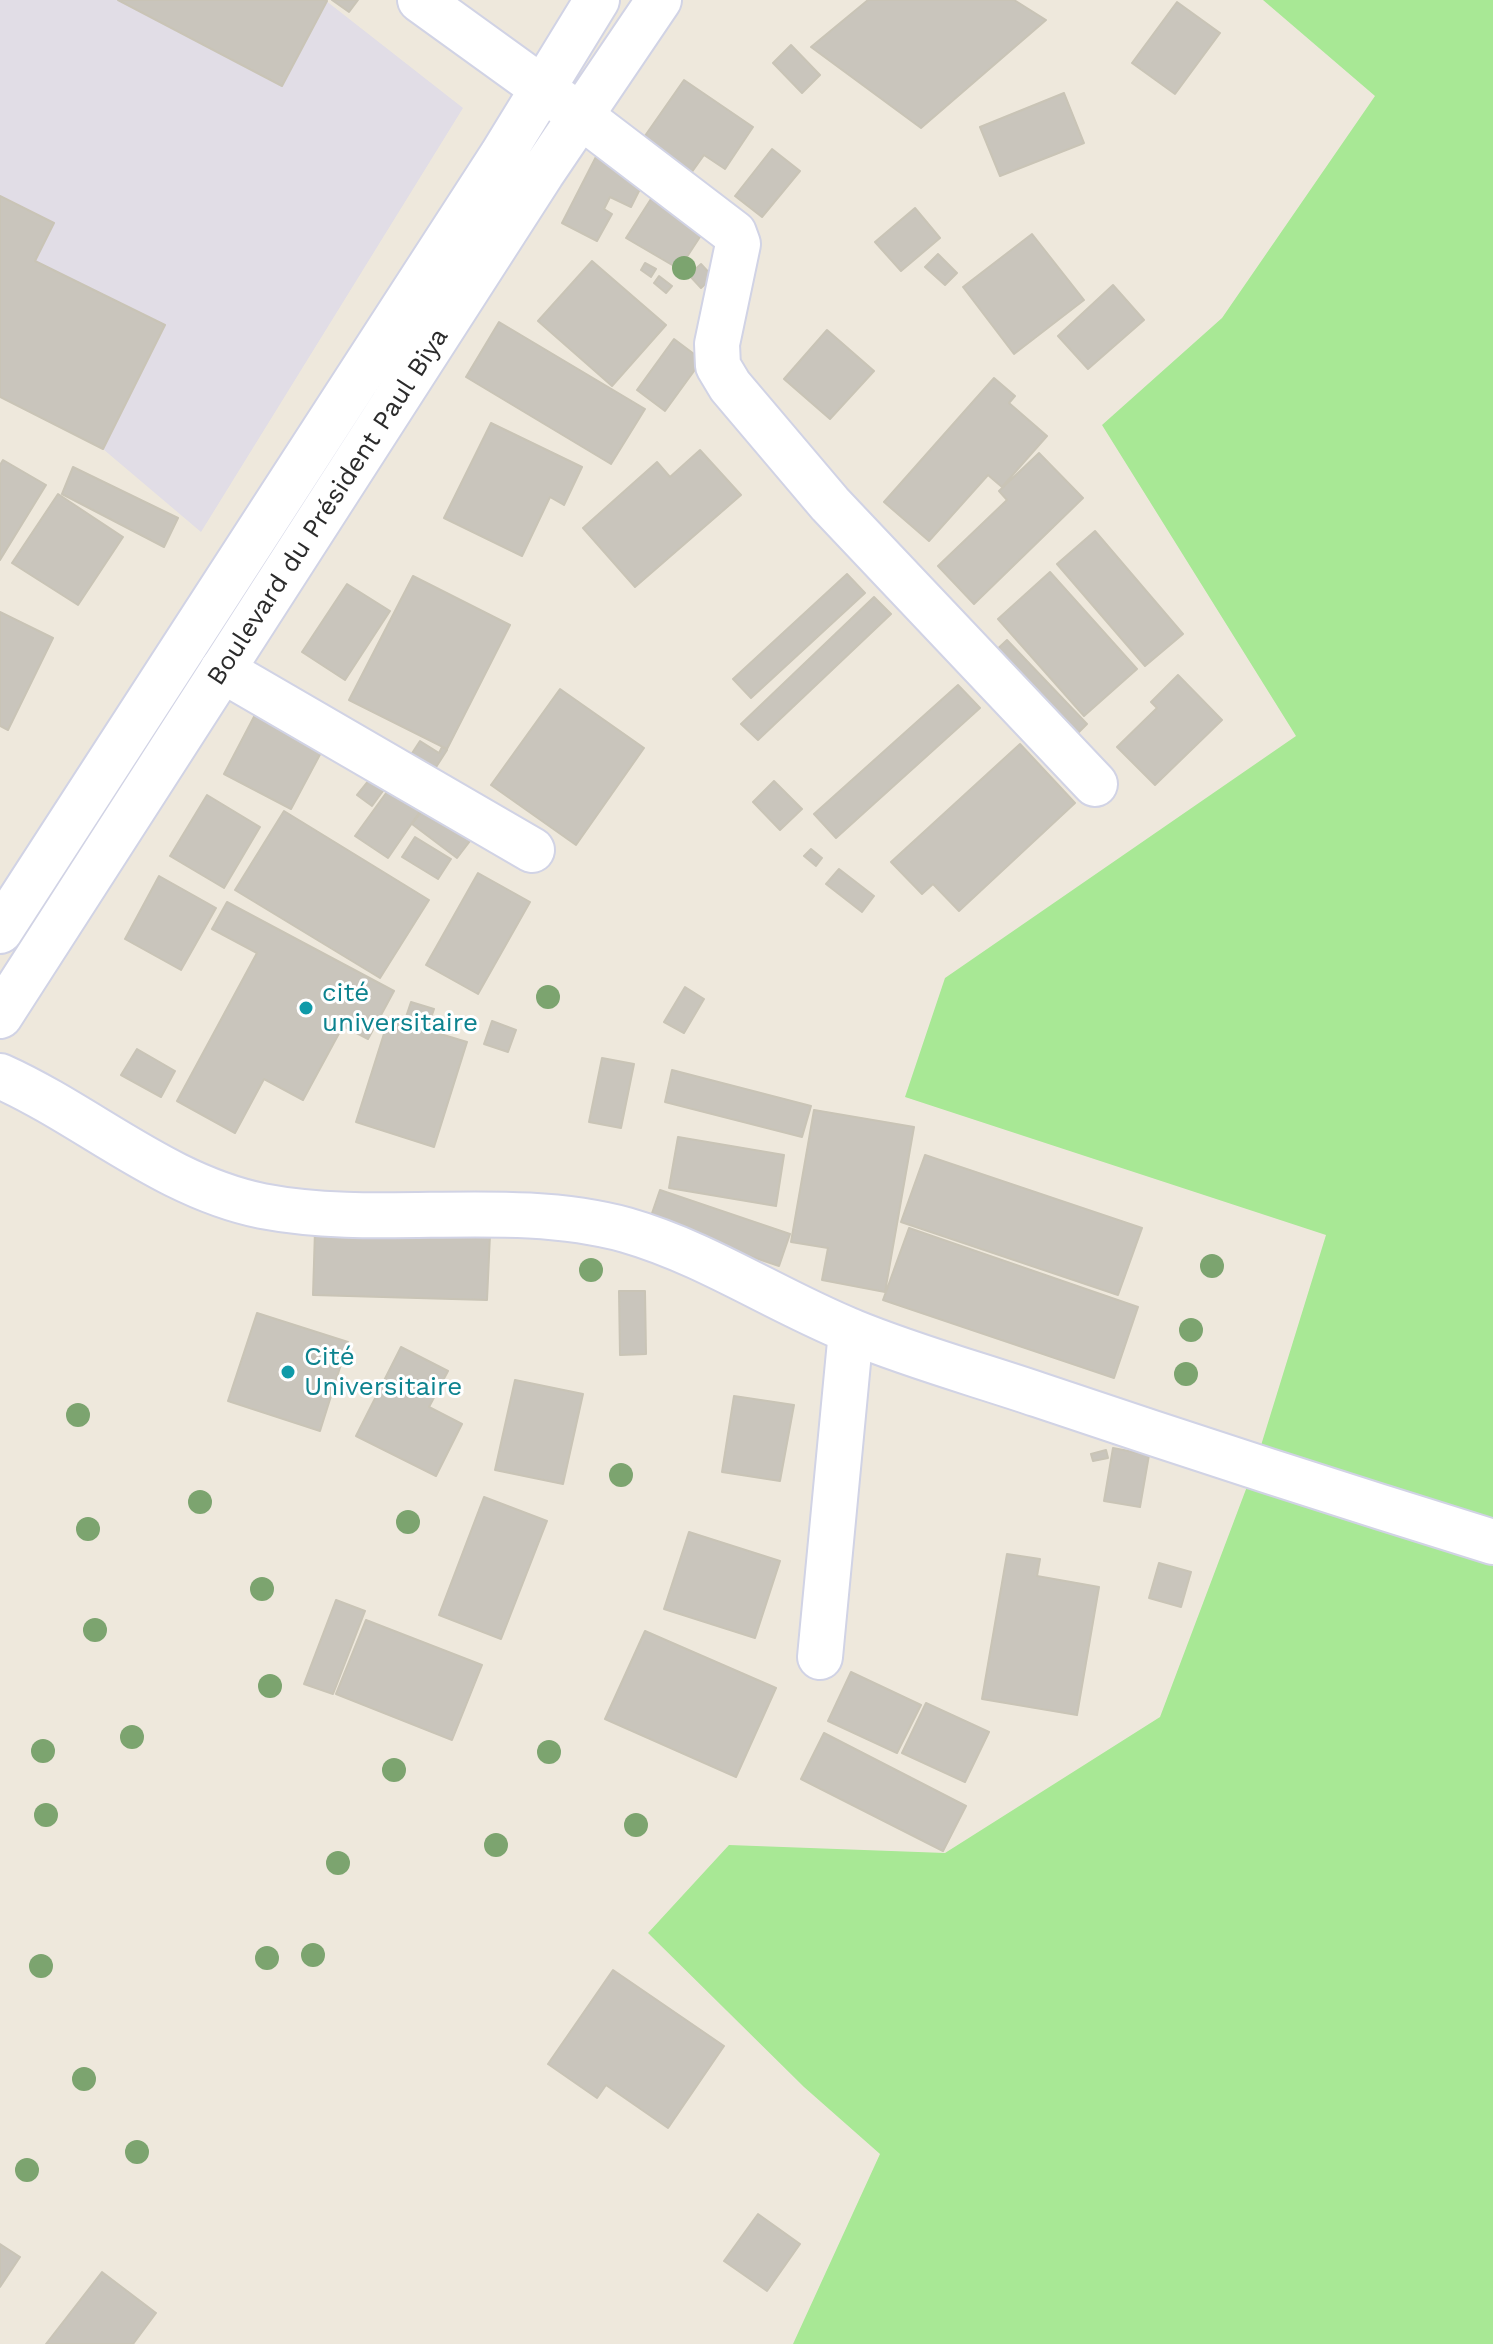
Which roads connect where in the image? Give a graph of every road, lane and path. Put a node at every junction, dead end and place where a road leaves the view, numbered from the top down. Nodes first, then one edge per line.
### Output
1 (420, 0) edge
2 (597, 0) edge
3 (659, 0) edge
4 (541, 89) junction
5 (582, 117) junction
6 (222, 670) junction
7 (1095, 784) dead end
8 (532, 850) dead end
9 (0, 931) edge
10 (0, 1016) edge
11 (0, 1076) edge
12 (851, 1331) junction
13 (1493, 1542) edge
14 (820, 1657) dead end

1 - 4 street
2 - 4 street, Boulevard du Président Paul Biya
3 - 5 street, Boulevard du Président Paul Biya
4 - 5 street
4 - 9 street, Boulevard du Président Paul Biya
5 - 6 street, Boulevard du Président Paul Biya
5 - 7 street
6 - 8 street
6 - 10 street, Boulevard du Président Paul Biya
11 - 12 street
12 - 13 street
12 - 14 street

